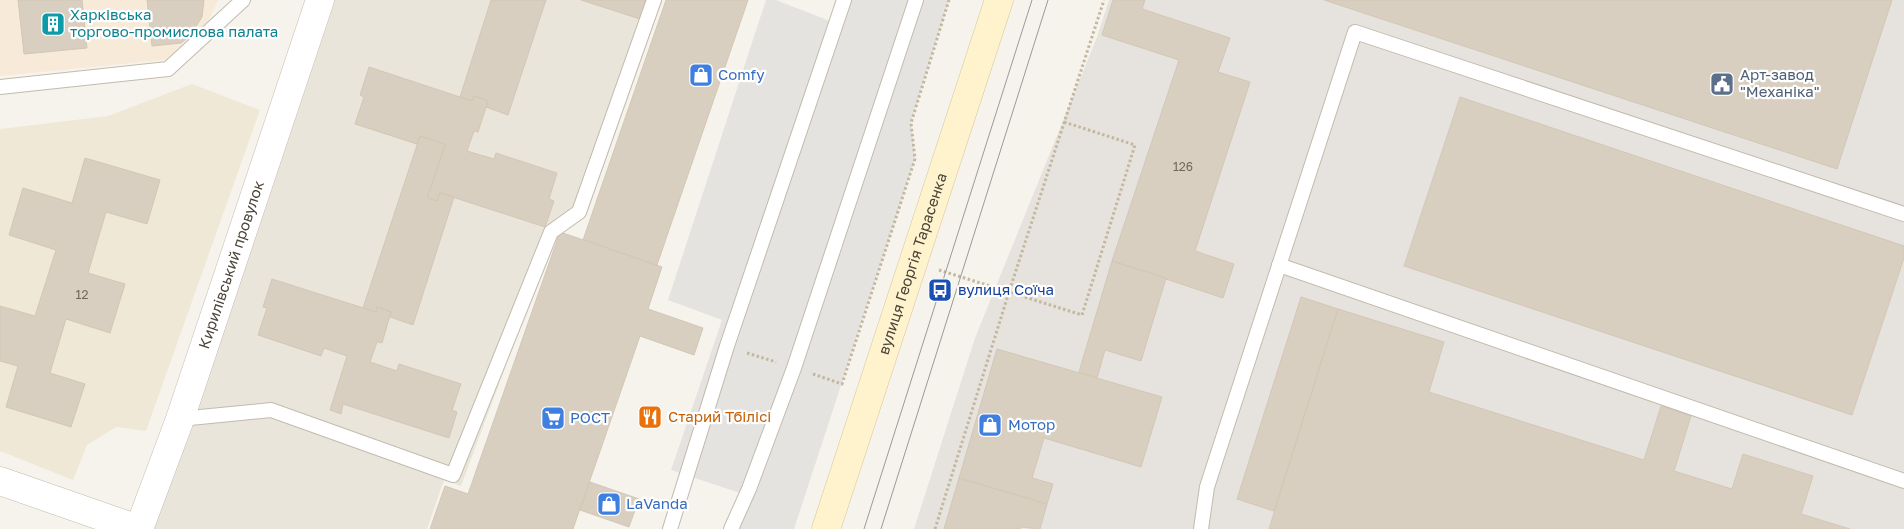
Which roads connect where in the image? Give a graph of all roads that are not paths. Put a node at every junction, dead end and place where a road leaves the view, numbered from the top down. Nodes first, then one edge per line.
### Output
1 (243, 0) edge
2 (320, 0) edge
3 (654, 0) edge
4 (844, 0) edge
5 (916, 0) edge
6 (999, 0) edge
7 (0, 87) edge
8 (1904, 214) edge
9 (1279, 265) junction
10 (180, 419) junction
11 (0, 480) edge
12 (1904, 481) edge
13 (138, 529) edge
14 (670, 529) edge
15 (731, 529) edge
16 (826, 529) edge
17 (1201, 529) edge

1 - 7 lane
2 - 10 street, Кирилівський провулок
3 - 10 lane
4 - 14 lane
5 - 15 lane
6 - 16 main road, вулиця Георгія Тарасенка
8 - 9 lane
9 - 12 lane
9 - 17 lane
10 - 13 street, Кирилівський провулок
11 - 13 street

